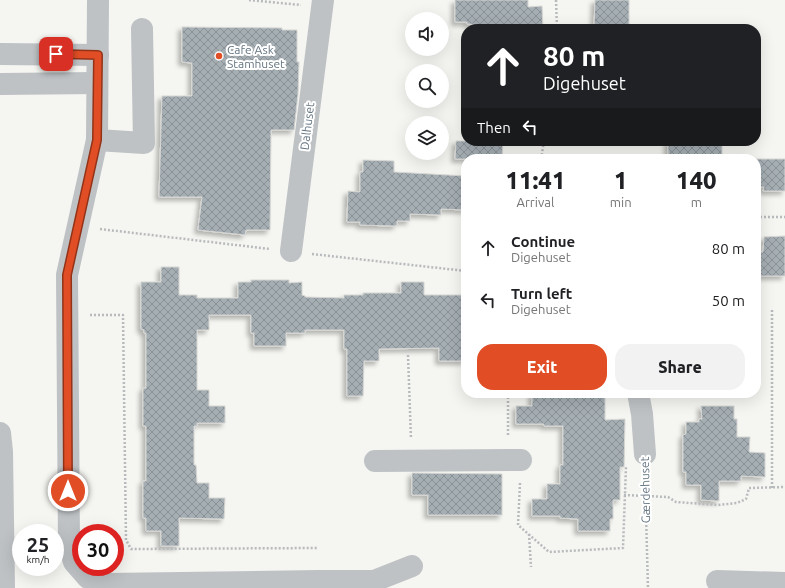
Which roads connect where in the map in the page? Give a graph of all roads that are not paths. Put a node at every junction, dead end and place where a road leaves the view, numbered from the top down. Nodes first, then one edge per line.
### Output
1 (98, 0) edge
2 (322, 3) edge
3 (142, 29) dead end
4 (0, 54) edge
5 (98, 55) junction
6 (97, 83) junction
7 (0, 84) edge
8 (97, 140) junction
9 (291, 251) dead end
10 (639, 398) edge
11 (0, 433) edge
12 (636, 458) road end
13 (521, 460) road end
14 (375, 461) dead end
15 (412, 566) dead end
16 (717, 581) dead end
17 (785, 583) edge
18 (4, 588) edge

1 - 5 street
2 - 9 street, Dalhuset
3 - 8 street
4 - 5 street
5 - 6 street
6 - 7 street
6 - 8 street
8 - 15 street
10 - 12 street, Gærdehuset
11 - 18 street
13 - 14 street
16 - 17 street

